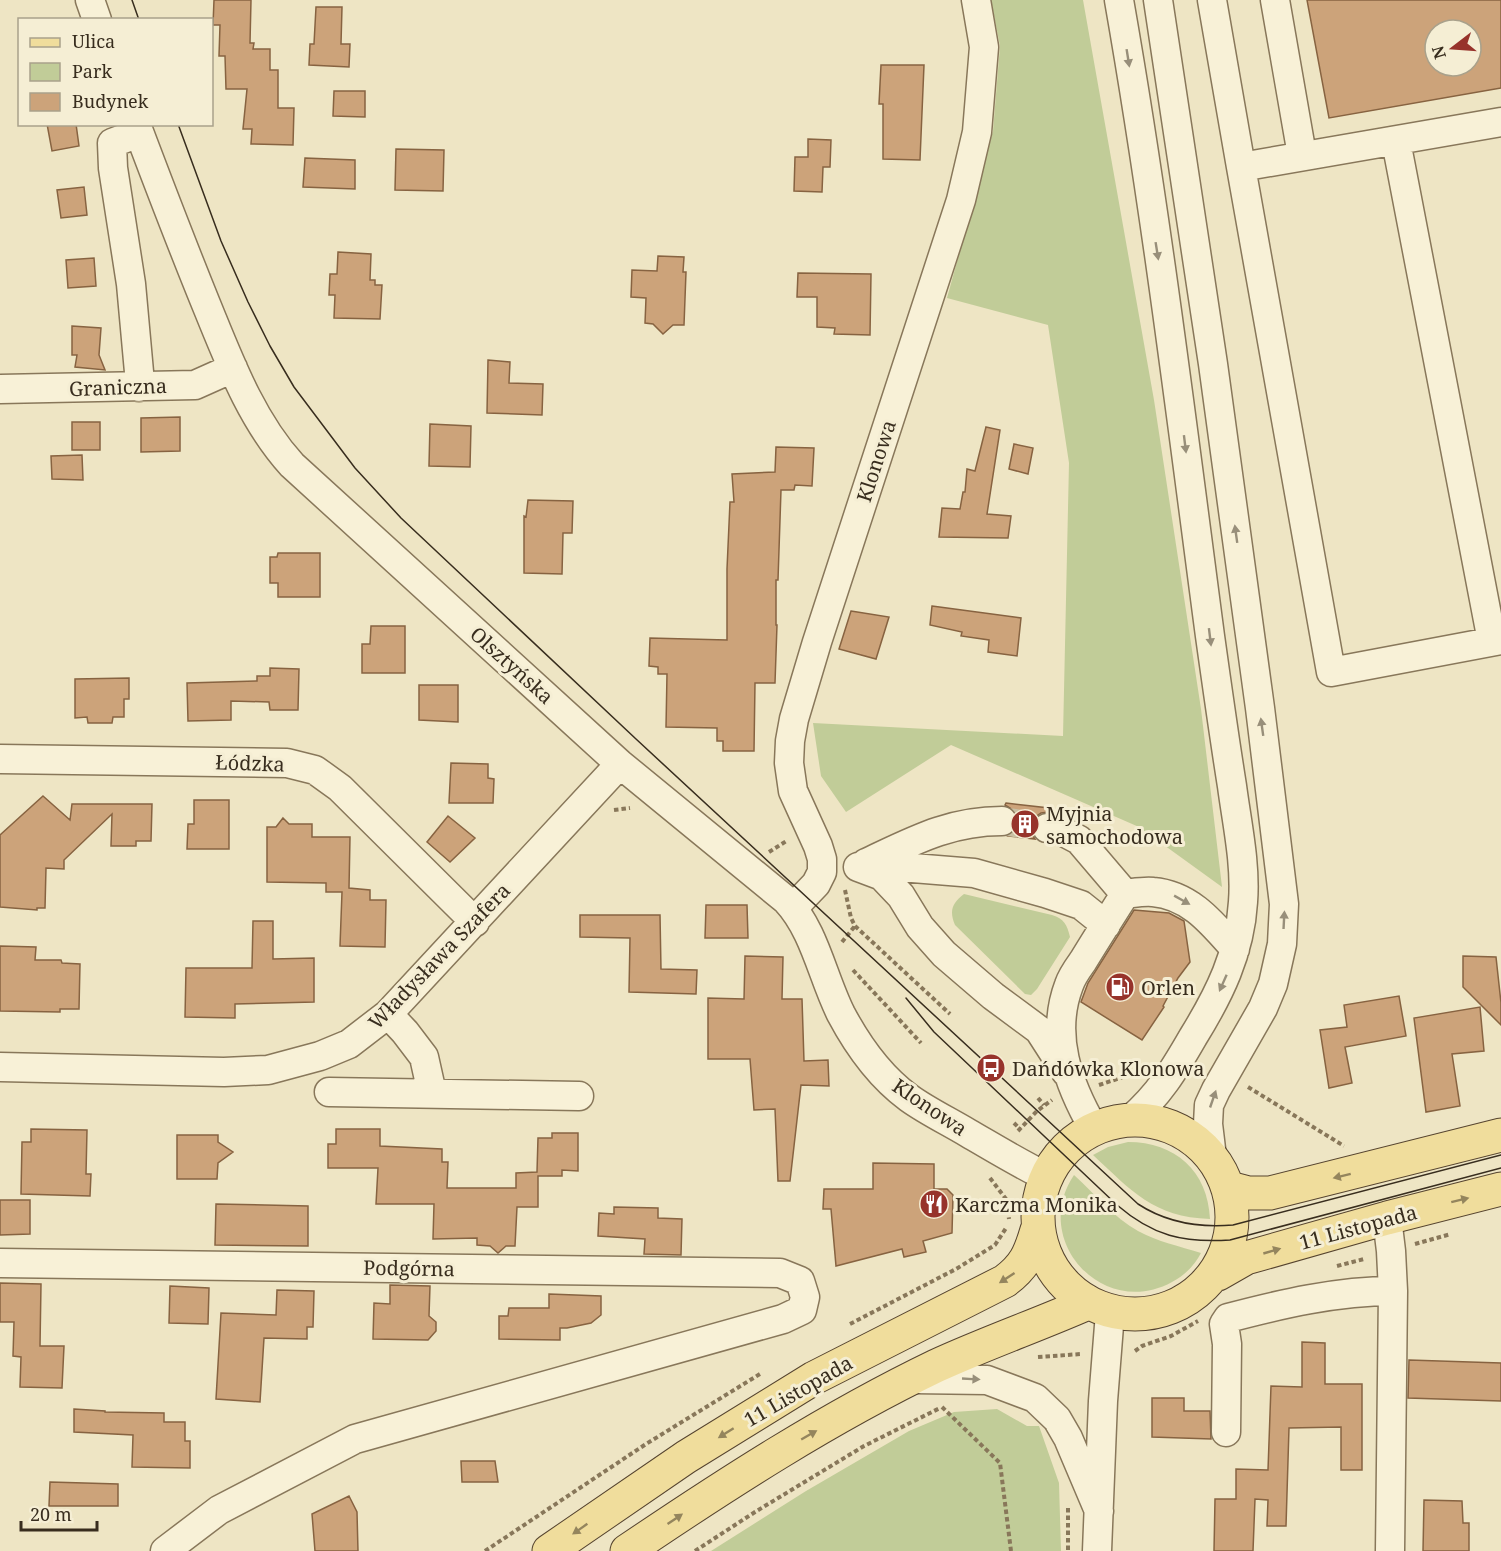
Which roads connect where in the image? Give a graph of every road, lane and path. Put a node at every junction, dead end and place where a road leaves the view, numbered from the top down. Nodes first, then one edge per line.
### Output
1 (90, 0) edge
2 (976, 0) edge
3 (1119, 0) edge
4 (1158, 0) edge
5 (1212, 0) edge
6 (1275, 0) edge
7 (96, 18) edge
8 (1501, 122) edge
9 (137, 129) edge
10 (1396, 141) junction
11 (1302, 155) junction
12 (1241, 167) junction
13 (233, 368) junction
14 (139, 387) junction
15 (0, 389) edge
16 (1496, 641) edge
17 (0, 759) edge
18 (620, 764) junction
19 (1002, 821) tunnel mouth
20 (1047, 828) tunnel mouth
21 (858, 867) junction
22 (822, 872) junction
23 (1125, 894) junction
24 (793, 908) junction
25 (475, 922) junction
26 (1106, 925) junction
27 (812, 941) joint
28 (1235, 949) junction
29 (850, 967) dead end
30 (388, 1014) junction
31 (921, 1043) dead end
32 (0, 1067) edge
33 (1066, 1072) junction
34 (329, 1092) dead end
35 (432, 1093) junction
36 (579, 1096) dead end
37 (1038, 1098) dead end
38 (1044, 1105) dead end
39 (1130, 1120) junction
40 (1014, 1123) dead end
41 (1094, 1129) junction
42 (1020, 1130) dead end
43 (1501, 1136) edge
44 (1212, 1157) junction
45 (1047, 1177) junction
46 (1230, 1188) junction
47 (1501, 1189) edge
48 (1387, 1218) junction
49 (1036, 1230) junction
50 (1456, 1233) dead end
51 (1391, 1251) junction
52 (0, 1263) edge
53 (1218, 1274) junction
54 (1393, 1291) junction
55 (1099, 1308) junction
56 (913, 1379) junction
57 (1226, 1432) dead end
58 (1099, 1511) junction
59 (165, 1551) edge
60 (549, 1551) edge
61 (627, 1551) edge
62 (695, 1551) edge
63 (1011, 1551) edge
64 (1098, 1551) edge
65 (1390, 1551) edge

1 - 7 street
2 - 22 street, Klonowa
3 -> 28 street
44 -> 4 street
5 - 12 street
6 - 11 street
8 - 10 street
9 - 13 street, Olsztyńska
9 - 14 street
10 - 11 street
10 - 16 street
11 - 12 street
12 - 16 street
13 - 14 street, Graniczna
13 - 18 street, Olsztyńska
14 - 15 street, Graniczna
17 - 25 street, Łódzka
18 - 24 street, Olsztyńska
18 - 25 street, Władysława Szafera
19 - 21 street
20 - 23 street
21 - 22 street
21 - 26 street
21 - 33 street
22 - 24 street
23 - 26 street
23 -> 28 street
24 - 27 street, Olsztyńska
25 - 30 street, Władysława Szafera
26 - 33 street
27 - 45 street, Klonowa
28 -> 39 street
29 - 31 path
30 - 32 street, Władysława Szafera
30 - 35 street
33 - 41 street
34 - 35 street
35 - 36 street
37 - 38 path
39 - 41 main road
39 - 44 main road
40 - 42 path
41 - 45 main road
43 -> 46 main road
44 - 46 main road
45 - 49 main road
46 - 53 main road
48 -> 47 main road, 11 Listopada
48 - 51 street
53 -> 48 main road, 11 Listopada
49 - 55 main road
49 -> 60 main road, 11 Listopada
50 - 51 path
51 - 54 street
52 - 59 street, Podgórna
53 - 55 main road
54 - 57 street
54 - 65 street
55 - 56 main road
55 - 58 street
56 -> 58 street
61 -> 56 main road
58 - 64 street
62 - 63 path

